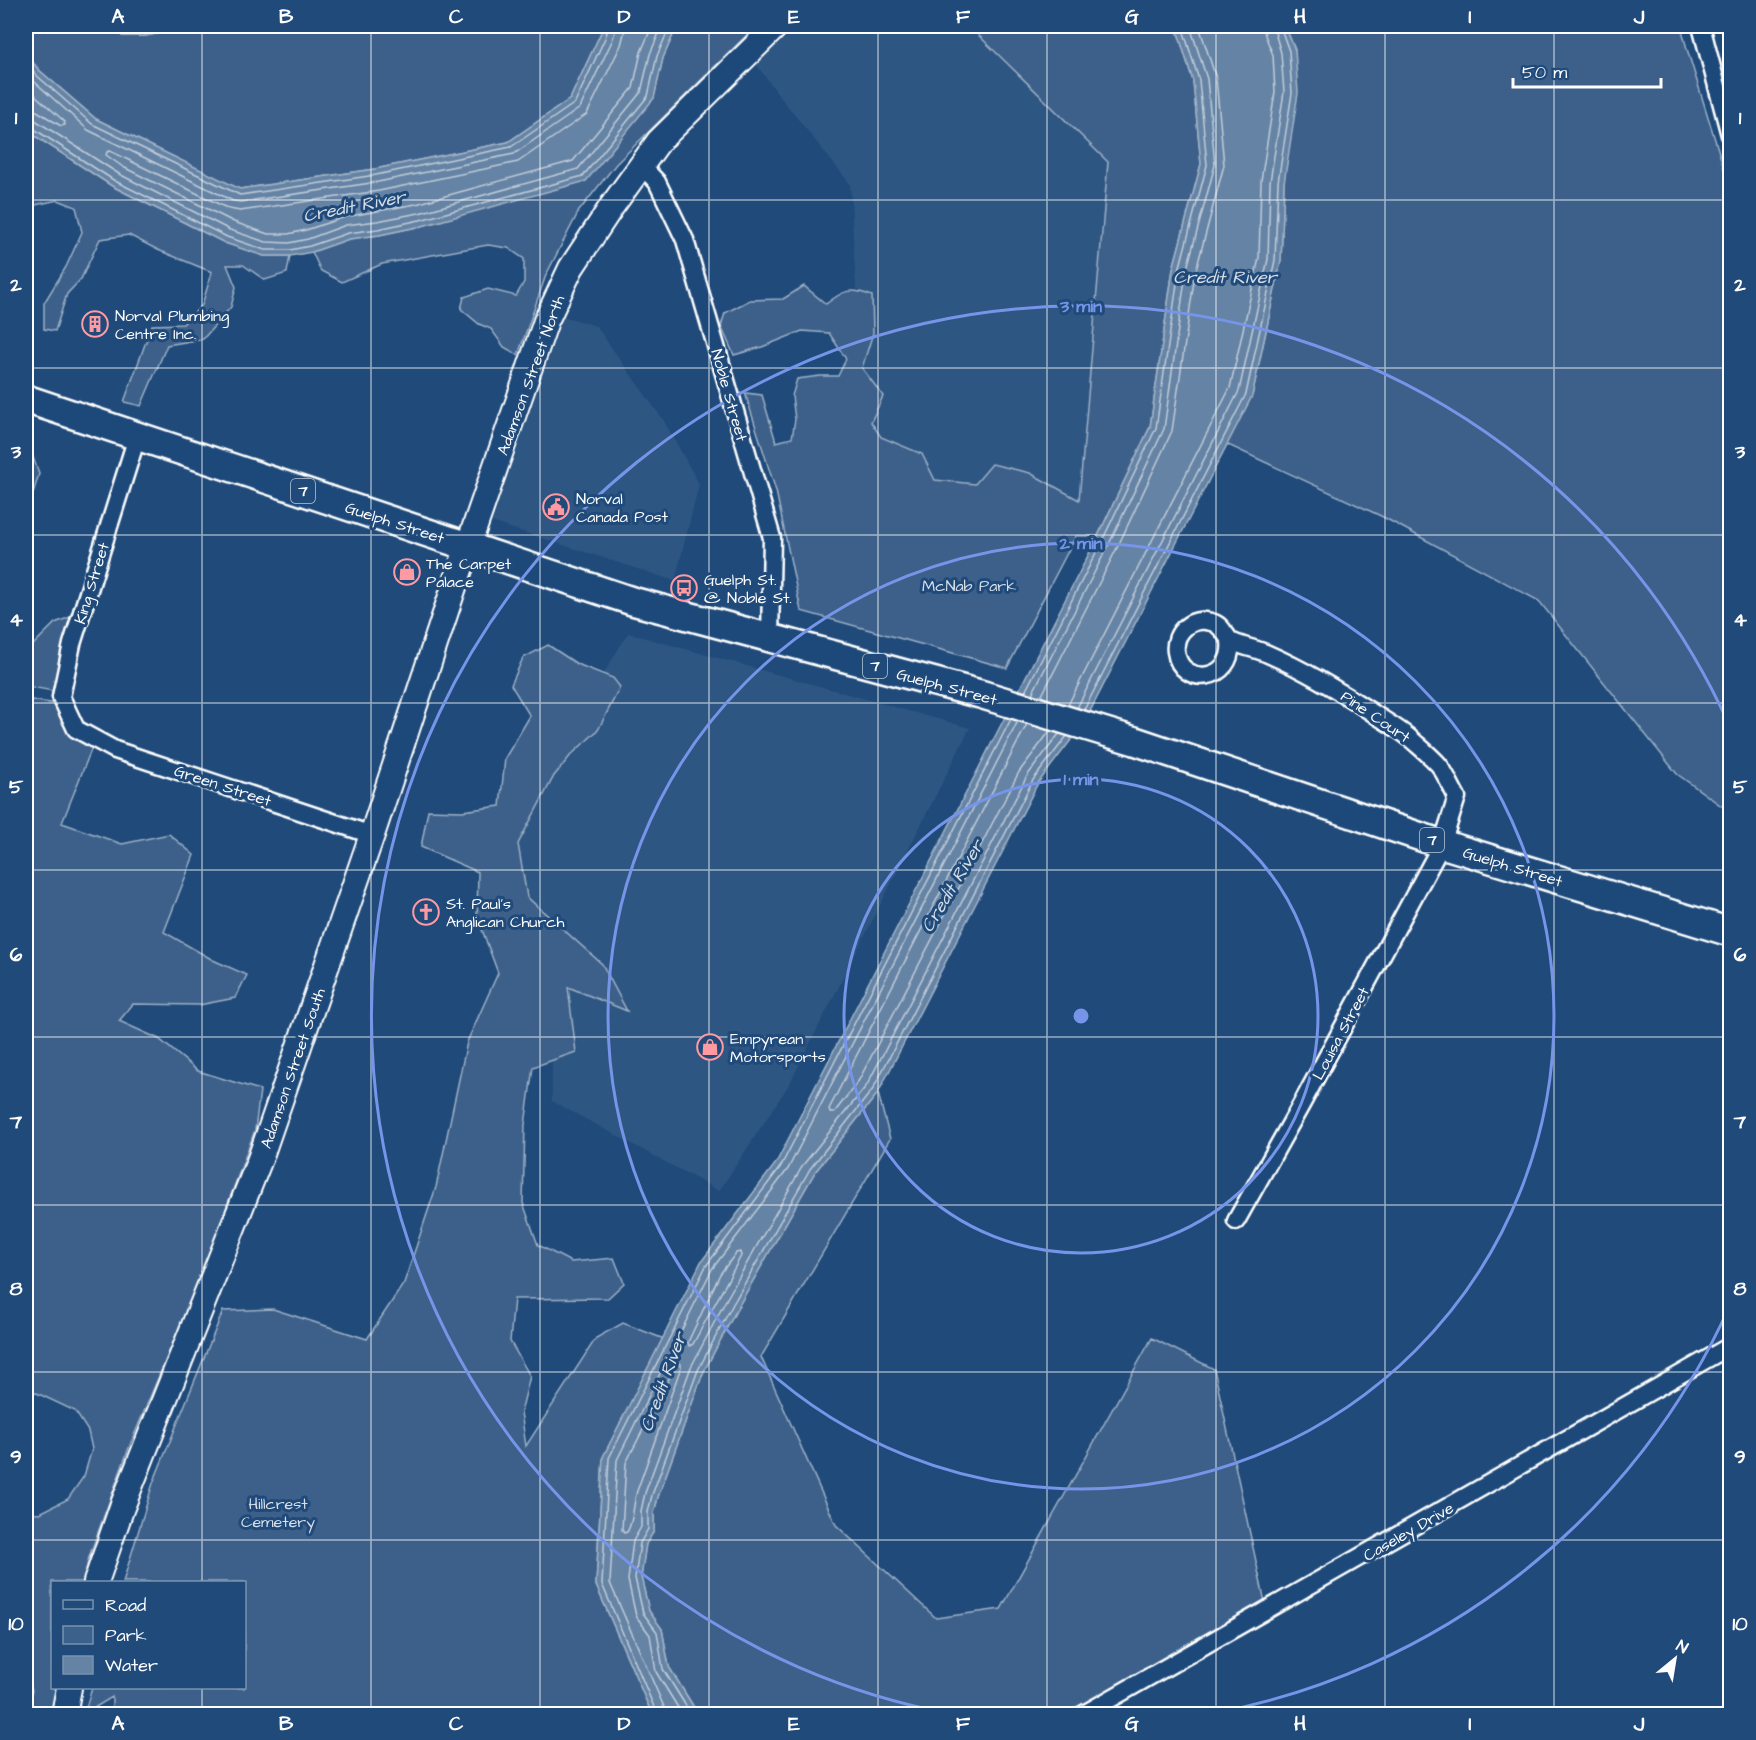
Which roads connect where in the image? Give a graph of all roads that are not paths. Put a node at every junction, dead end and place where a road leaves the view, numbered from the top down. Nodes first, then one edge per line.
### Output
1 (776, 26) edge
2 (1701, 26) edge
3 (1731, 135) edge
4 (641, 165) junction
5 (26, 399) edge
6 (137, 436) junction
7 (468, 546) junction
8 (770, 638) junction
9 (1230, 641) dead end
10 (76, 729) joint
11 (372, 835) junction
12 (1442, 844) junction
13 (1731, 932) edge
14 (1236, 1221) dead end
15 (1731, 1346) edge
16 (96, 1581) edge
17 (69, 1689) edge
18 (64, 1714) edge
19 (1084, 1714) edge

1 - 4 main road, Adamson Street North
2 - 3 street
4 - 7 main road, Adamson Street North
4 - 8 street, Noble Street
5 - 6 main road, Guelph Street / 7
6 - 7 main road, Guelph Street / 7
6 - 10 street, King Street
7 - 8 main road, Guelph Street / 7
7 - 11 main road, Adamson Street South
8 - 12 main road, Guelph Street / 7
9 - 12 street, Pine Court
10 - 11 street, Green Street
11 - 16 main road, Adamson Street South
12 - 13 main road, Guelph Street / 7
12 - 14 street, Louisa Street
15 - 19 street, Caseley Drive
17 - 18 main road

